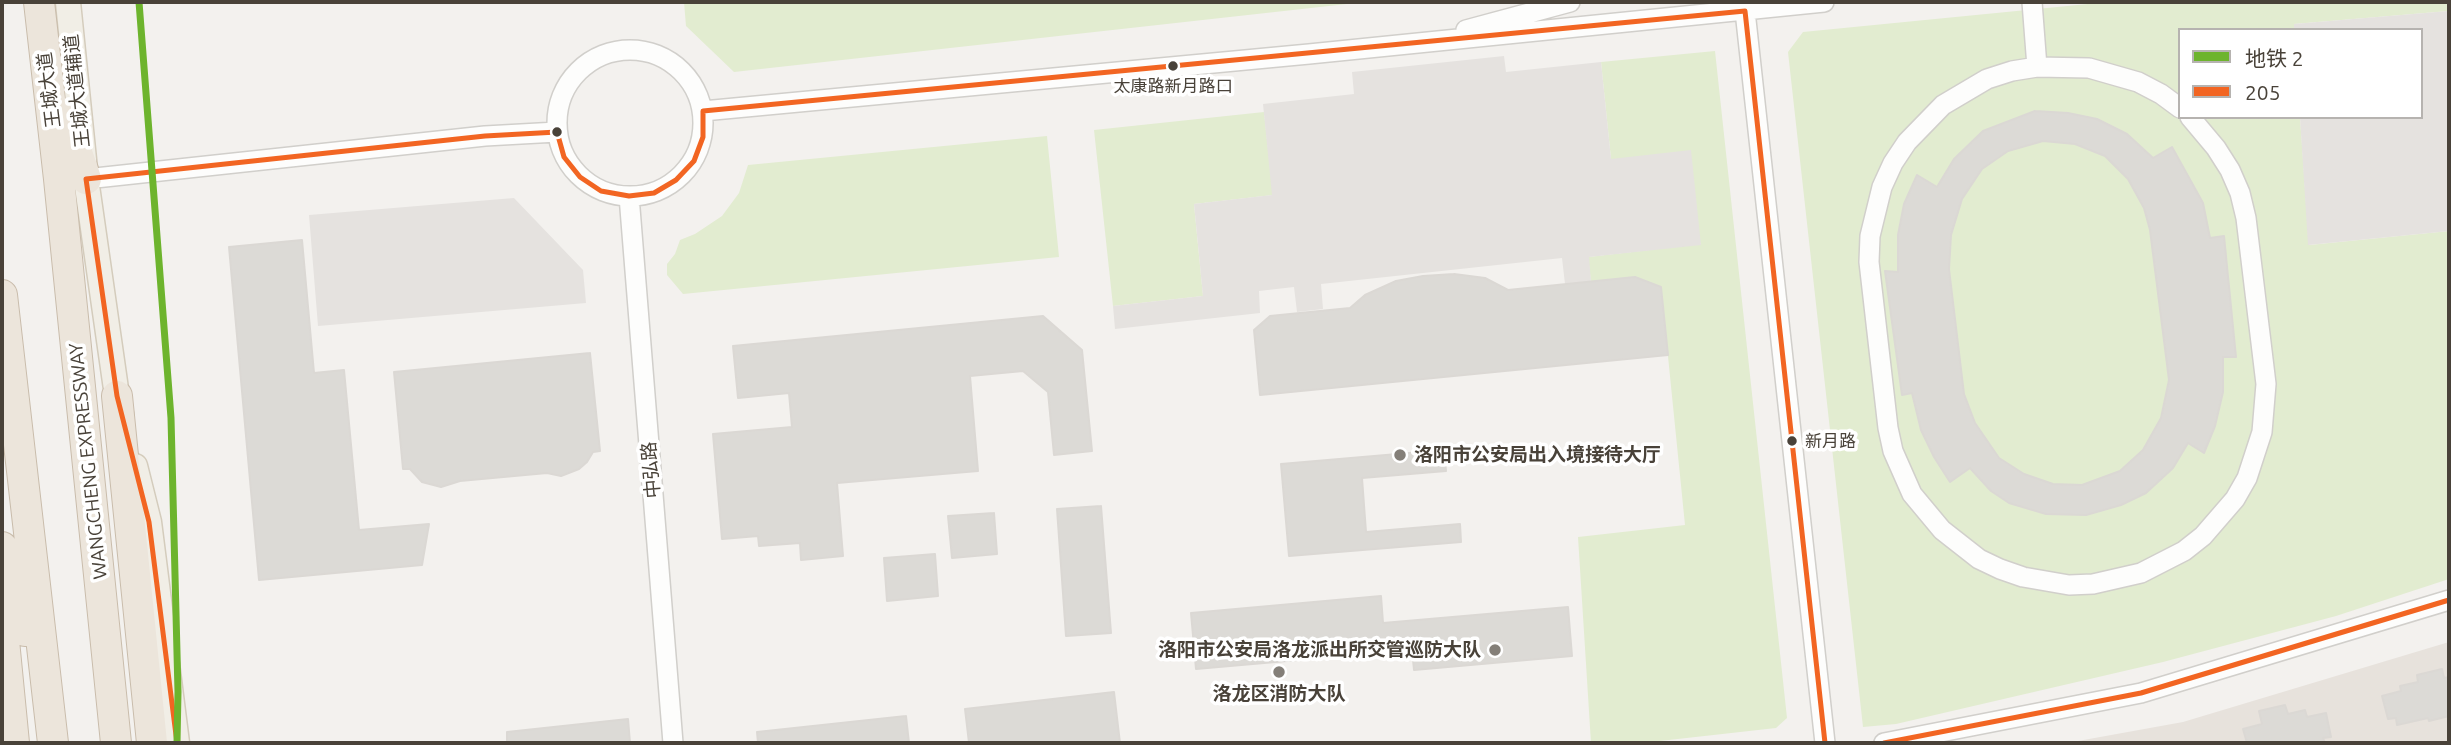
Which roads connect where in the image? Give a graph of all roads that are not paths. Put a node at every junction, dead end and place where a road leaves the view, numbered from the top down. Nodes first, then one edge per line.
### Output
1 (39, 2) edge
2 (68, 2) edge
3 (1570, 2) edge
4 (1825, 2) edge
5 (2032, 2) edge
6 (1743, 6) edge
7 (1309, 54) junction
8 (2037, 66) junction
9 (2178, 107) edge
10 (703, 111) junction
11 (2192, 119) edge
12 (557, 132) junction
13 (73, 179) junction
14 (629, 196) junction
15 (2, 295) edge
16 (117, 396) junction
17 (2, 547) edge
18 (2449, 600) edge
19 (2, 620) edge
20 (115, 731) edge
21 (52, 736) edge
22 (14, 743) edge
23 (152, 743) edge
24 (177, 743) edge
25 (673, 743) edge
26 (1825, 743) edge
27 (1884, 743) edge

1 - 13 highway, 王城大道
2 - 13 main road, 王城大道辅道
3 - 7 street
4 - 6 street
5 - 8 street
6 - 7 street
6 - 26 street
7 - 10 street
8 - 9 street
8 - 11 street
10 - 12 street
10 - 14 street
12 - 13 street
12 - 14 street
13 - 16 main road, 王城大道辅道
13 - 20 highway, WANGCHENG EXPRESSWAY
14 - 25 street, 中弘路
15 - 21 highway
16 - 20 highway
16 - 23 highway
16 - 24 main road, 王城大道辅道
17 - 21 highway
18 - 27 street
19 - 22 highway

